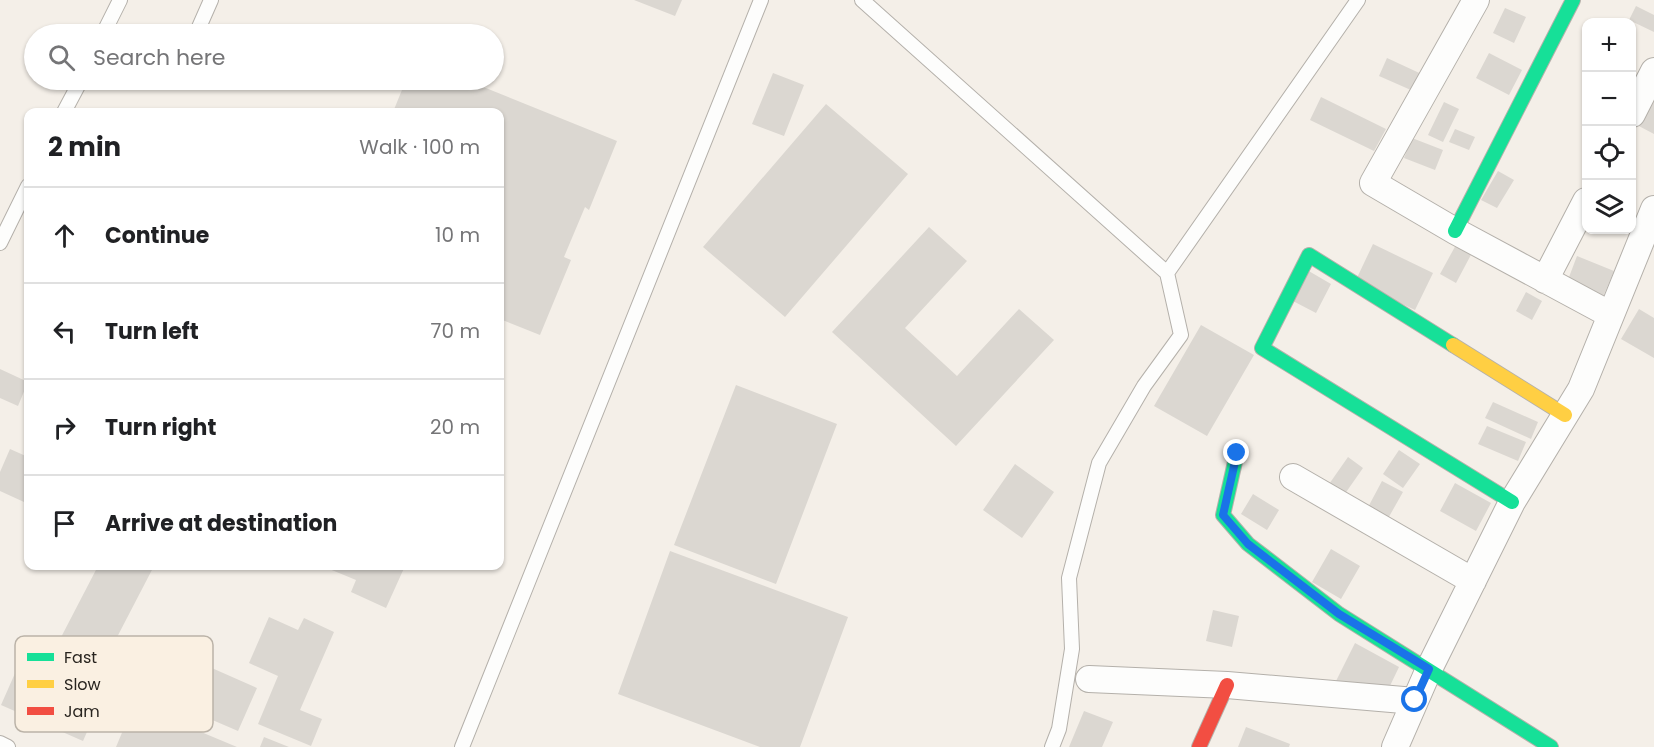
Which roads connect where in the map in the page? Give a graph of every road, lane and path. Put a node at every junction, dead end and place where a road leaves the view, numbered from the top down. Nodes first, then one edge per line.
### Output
1 (120, 0) edge
2 (211, 0) edge
3 (761, 0) edge
4 (862, 0) edge
5 (1358, 0) edge
6 (1476, 0) edge
7 (1574, 0) edge
8 (108, 24) edge
9 (200, 24) edge
10 (1654, 71) edge
11 (76, 90) edge
12 (1636, 106) edge
13 (66, 108) edge
14 (24, 194) edge
15 (1654, 209) edge
16 (1582, 210) edge
17 (1455, 231) junction
18 (0, 243) edge
19 (1167, 273) junction
20 (1545, 280) junction
21 (1611, 315) junction
22 (1565, 415) junction
23 (1237, 453) dead end
24 (1293, 477) dead end
25 (1512, 502) junction
26 (1473, 581) junction
27 (1429, 669) junction
28 (1089, 679) dead end
29 (1227, 685) junction
30 (1415, 700) junction
31 (0, 742) edge
32 (8, 747) edge
33 (462, 747) edge
34 (1052, 747) edge
35 (1199, 747) edge
36 (1395, 747) edge
37 (1551, 747) edge

1 - 8 lane
2 - 9 lane
3 - 33 lane
4 - 19 lane
5 - 19 lane
6 - 17 street
7 - 17 street
10 - 12 street
11 - 13 lane
14 - 18 lane
15 - 21 street
16 - 20 street
17 - 20 street
19 - 34 lane
20 - 21 street
21 - 22 street
22 - 25 street
22 - 25 street
23 - 27 street
24 - 26 street
25 - 26 street
26 - 27 street
27 - 30 street
27 - 37 street
28 - 29 street
29 - 30 street
29 - 35 street
30 - 36 street
31 - 32 lane

